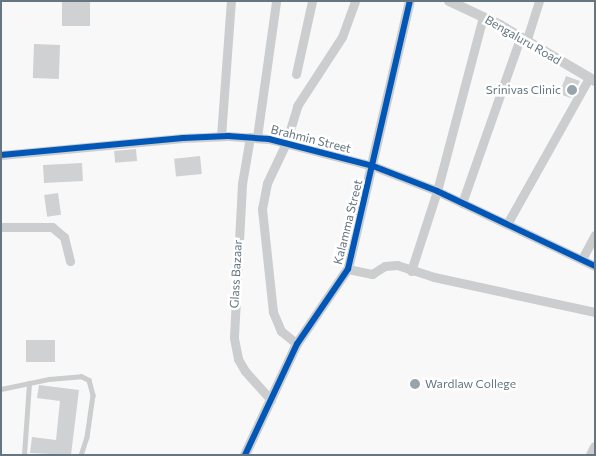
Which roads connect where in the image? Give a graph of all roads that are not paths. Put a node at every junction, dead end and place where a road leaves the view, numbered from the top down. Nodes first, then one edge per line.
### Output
1 (231, 1) edge
2 (276, 1) edge
3 (312, 1) edge
4 (355, 1) edge
5 (410, 1) edge
6 (449, 1) edge
7 (539, 1) edge
8 (483, 17) junction
9 (523, 40) junction
10 (296, 74) dead end
11 (593, 79) edge
12 (221, 136) junction
13 (254, 137) junction
14 (286, 143) junction
15 (1, 155) edge
16 (373, 166) junction
17 (437, 191) junction
18 (462, 203) junction
19 (507, 224) junction
20 (1, 227) edge
21 (595, 235) edge
22 (582, 259) junction
23 (70, 261) dead end
24 (595, 266) edge
25 (348, 269) junction
26 (412, 271) junction
27 (595, 312) edge
28 (297, 344) junction
29 (29, 383) junction
30 (1, 389) edge
31 (271, 400) junction
32 (595, 446) edge
33 (24, 455) edge
34 (81, 455) edge
35 (245, 455) edge
36 (591, 455) edge

1 - 12 street
2 - 13 street, Glass Bazaar
3 - 10 street
4 - 14 street
5 - 16 street, Kalamma Street
6 - 8 street, Bengaluru Road
7 - 9 street
8 - 9 street, Bengaluru Road
8 - 17 street
9 - 11 street, Bengaluru Road
9 - 18 street
11 - 19 street
12 - 13 street, Brahmin Street
12 - 15 street, Brahmin Street
13 - 14 street, Brahmin Street
13 - 31 street, Glass Bazaar
14 - 16 street, Brahmin Street
14 - 28 street
16 - 17 street, Brahmin Street
16 - 25 street, Kalamma Street
17 - 18 street, Brahmin Street
17 - 26 street
18 - 19 street, Brahmin Street
19 - 22 street, Brahmin Street
20 - 23 street
21 - 22 street
22 - 24 street, Brahmin Street
25 - 26 street
25 - 28 street, Kalamma Street
26 - 27 street
28 - 31 street, Kalamma Street
29 - 30 lane
29 - 33 lane
29 - 34 lane
31 - 35 street, Kalamma Street
32 - 36 street

